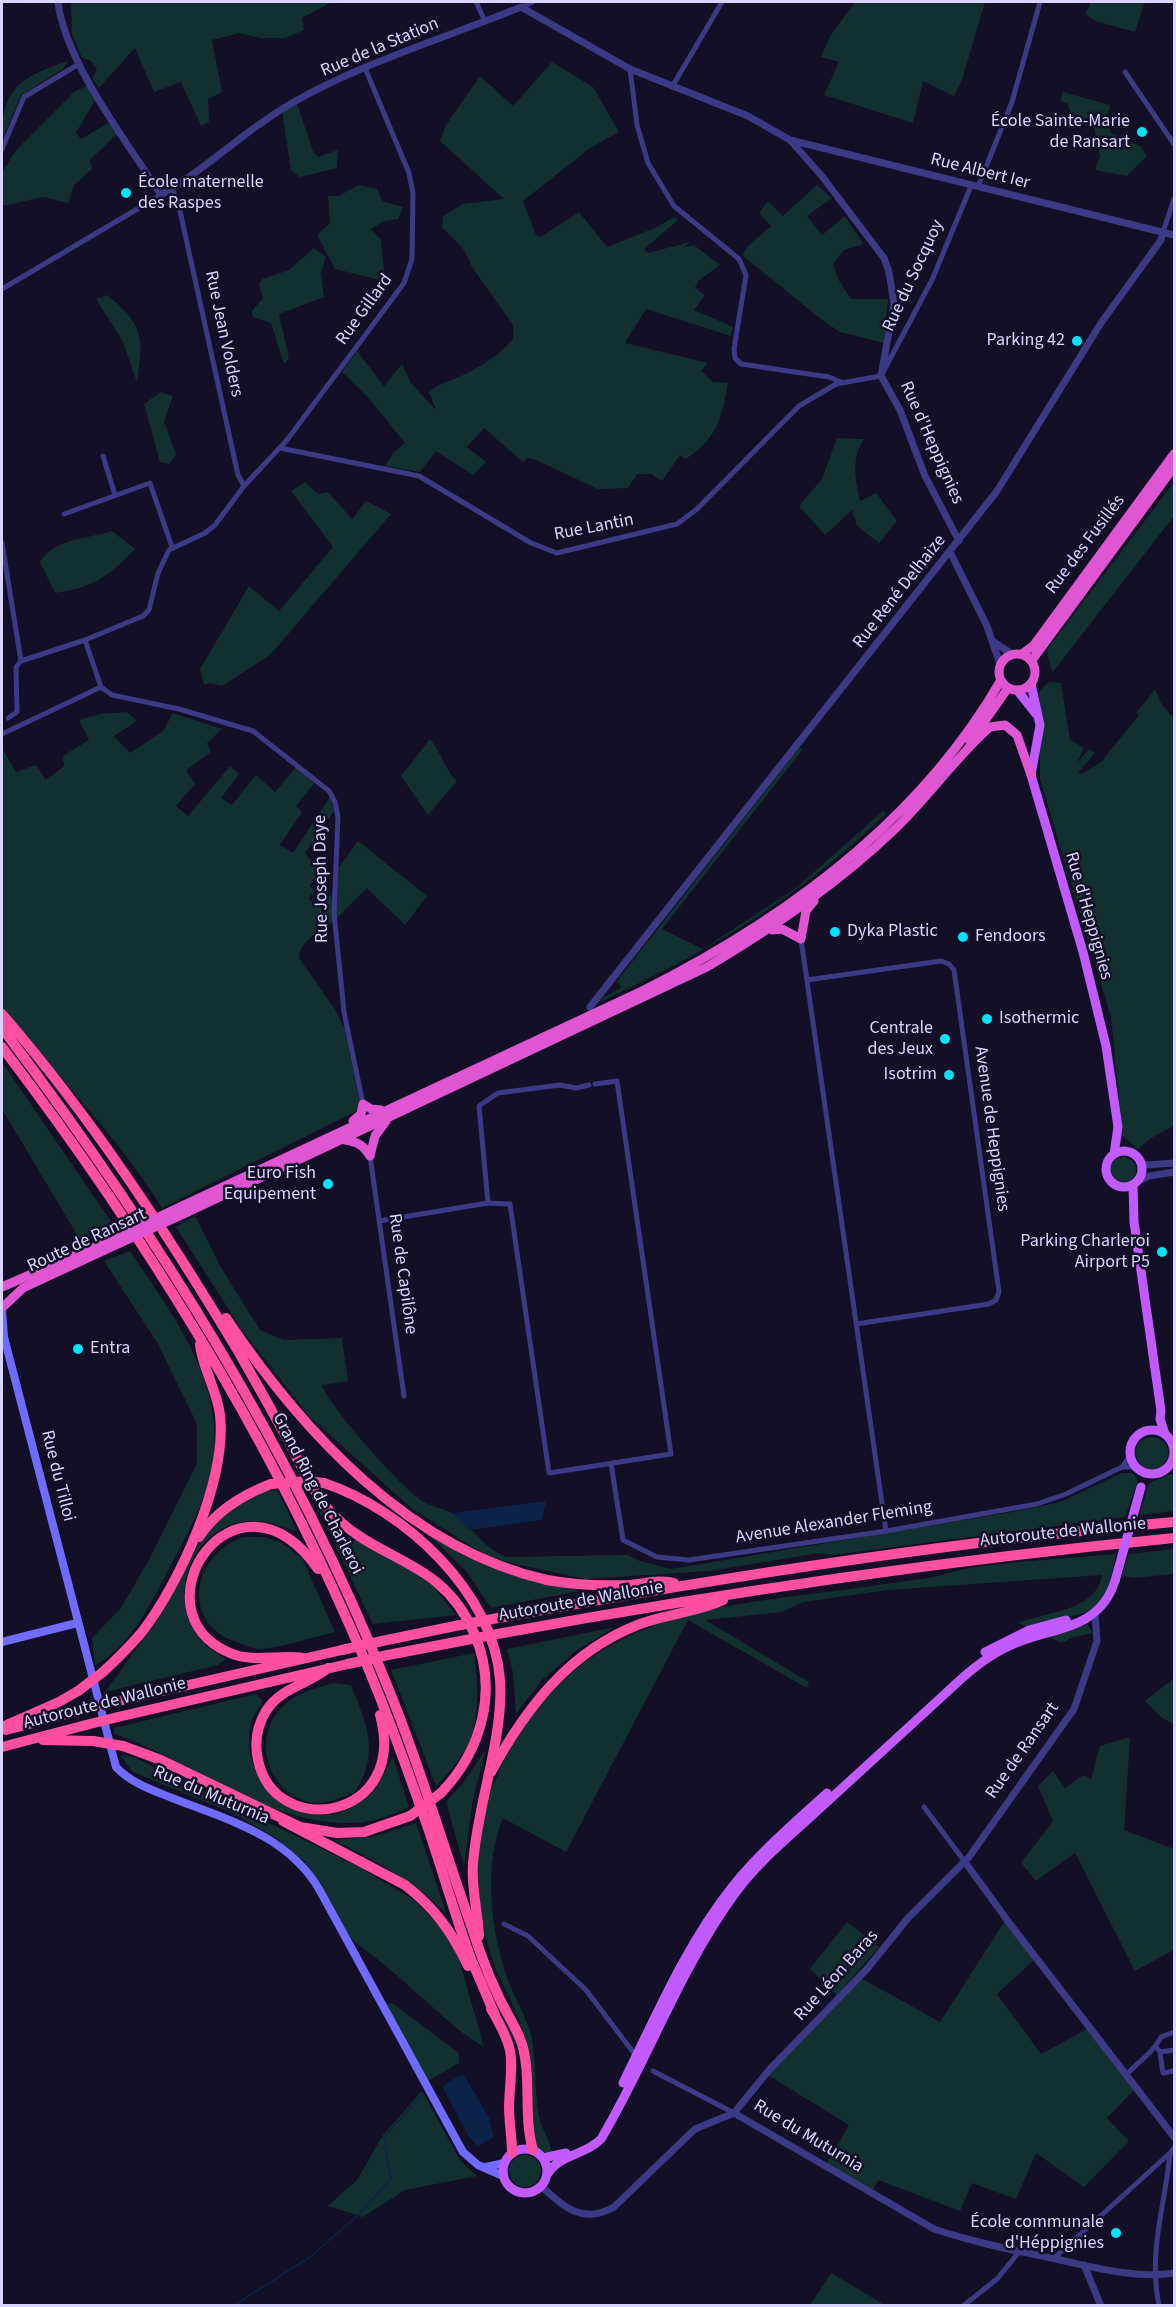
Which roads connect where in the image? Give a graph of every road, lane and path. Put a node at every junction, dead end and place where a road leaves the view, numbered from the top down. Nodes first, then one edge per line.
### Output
1 (58, 2) edge
2 (476, 2) edge
3 (533, 2) edge
4 (722, 2) edge
5 (1040, 2) edge
6 (521, 7) junction
7 (485, 21) junction
8 (79, 64) junction
9 (365, 68) junction
10 (630, 69) junction
11 (1125, 72) dead end
12 (672, 87) junction
13 (790, 140) junction
14 (1174, 144) edge
15 (2, 149) edge
16 (974, 187) junction
17 (172, 189) junction
18 (161, 195) junction
19 (1174, 199) edge
20 (1163, 232) junction
21 (1174, 235) edge
22 (2, 289) edge
23 (881, 376) junction
24 (841, 382) junction
25 (280, 448) junction
26 (1174, 454) edge
27 (104, 456) dead end
28 (1174, 467) edge
29 (244, 486) junction
30 (116, 495) junction
31 (64, 514) dead end
32 (959, 541) junction
33 (2, 543) edge
34 (172, 547) junction
35 (950, 552) junction
36 (85, 640) junction
37 (993, 640) junction
38 (1017, 654) junction
39 (21, 660) junction
40 (1032, 660) junction
41 (1000, 664) junction
42 (1030, 684) junction
43 (1009, 686) junction
44 (101, 687) junction
45 (1039, 717) junction
46 (8, 718) dead end
47 (2, 734) edge
48 (957, 762) junction
49 (1031, 775) junction
50 (818, 896) junction
51 (767, 931) junction
52 (801, 939) junction
53 (807, 980) junction
54 (590, 1007) joint
55 (2, 1014) edge
56 (582, 1019) junction
57 (2, 1028) edge
58 (2, 1047) edge
59 (363, 1104) junction
60 (386, 1115) junction
61 (1118, 1127) junction
62 (341, 1135) junction
63 (1130, 1153) junction
64 (1114, 1154) junction
65 (370, 1156) junction
66 (1141, 1163) junction
67 (1174, 1163) edge
68 (1174, 1172) edge
69 (1136, 1183) junction
70 (1121, 1187) junction
71 (488, 1203) junction
72 (379, 1221) junction
73 (1134, 1222) junction
74 (103, 1247) junction
75 (2, 1289) edge
76 (204, 1293) junction
77 (2, 1309) edge
78 (856, 1324) junction
79 (3, 1335) edge
80 (198, 1335) junction
81 (404, 1396) dead end
82 (1160, 1419) junction
83 (1151, 1430) junction
84 (1170, 1437) edge
85 (1174, 1451) edge
86 (1130, 1456) junction
87 (610, 1463) junction
88 (1122, 1467) junction
89 (1138, 1469) junction
90 (1153, 1474) junction
91 (1142, 1485) junction
92 (1174, 1521) edge
93 (886, 1531) junction
94 (1173, 1538) edge
95 (186, 1554) junction
96 (332, 1585) junction
97 (682, 1586) junction
98 (738, 1592) junction
99 (1095, 1614) junction
100 (77, 1623) junction
101 (2, 1642) edge
102 (303, 1658) junction
103 (328, 1668) junction
104 (380, 1700) junction
105 (2, 1729) edge
106 (28, 1740) junction
107 (2, 1747) edge
108 (485, 1783) junction
109 (924, 1807) dead end
110 (283, 1821) junction
111 (965, 1862) junction
112 (504, 1924) dead end
113 (479, 1949) junction
114 (495, 2014) junction
115 (1174, 2032) edge
116 (1158, 2050) junction
117 (1174, 2050) edge
118 (636, 2056) junction
119 (654, 2071) dead end
120 (1174, 2071) edge
121 (1127, 2074) junction
122 (734, 2113) junction
123 (1174, 2137) edge
124 (533, 2150) junction
125 (1172, 2150) edge
126 (512, 2153) junction
127 (543, 2158) junction
128 (504, 2163) junction
129 (486, 2168) junction
130 (547, 2175) junction
131 (503, 2176) junction
132 (541, 2186) junction
133 (1019, 2252) junction
134 (1053, 2259) junction
135 (1084, 2265) junction
136 (1174, 2273) edge
137 (1153, 2276) junction
138 (963, 2306) edge
139 (1101, 2306) edge
140 (1159, 2306) edge

1 - 8 street
2 - 7 street
3 - 6 street
4 - 12 street
5 - 16 street, Rue du Socquoy
6 - 7 street, Rue de la Station
6 - 10 street
7 - 9 street, Rue de la Station
8 - 15 street
8 - 18 street
9 - 17 street, Rue de la Station
9 - 25 street, Rue Gillard
10 - 12 street
10 - 24 street
11 - 14 street
12 - 13 street
13 - 16 street, Rue Albert Ier
13 - 23 street, Rue d'Heppignies
16 - 20 street, Rue Albert Ier
16 - 23 street, Rue du Socquoy
17 - 18 street, Rue de la Station
17 - 29 street, Rue Jean Volders
18 - 22 street, Rue de la Station
19 - 20 street
20 - 21 street, Rue Albert Ier
20 - 32 street, Rue René Delhaize
23 - 24 street, Rue Lantin
23 - 32 street, Rue d'Heppignies
24 - 25 street, Rue Lantin
25 - 29 street, Rue Gillard
26 - 38 highway, Rue des Fusillés
27 - 30 street
28 - 40 highway, Rue des Fusillés
29 - 34 street, Rue Gillard
30 - 31 street
30 - 34 street
32 - 35 street, Rue René Delhaize
33 - 39 street
34 - 36 street
35 - 37 street
35 - 54 street, Rue René Delhaize
36 - 39 street
36 - 44 street
37 - 38 street
37 - 41 street
38 - 40 highway
38 - 41 highway
39 - 46 street
40 - 42 highway
41 - 43 highway
42 - 43 highway
42 - 45 main road, Rue d'Heppignies
43 - 45 main road
43 - 48 highway
43 - 56 highway
44 - 47 street
44 - 59 street, Rue Joseph Daye
45 - 49 main road, Rue d'Heppignies
48 - 49 highway
48 - 50 highway
49 - 61 main road, Rue d'Heppignies
50 - 51 highway
50 - 52 highway
51 - 52 highway
51 - 60 highway
52 - 53 street
53 - 78 street
53 - 78 street, Avenue de Heppignies
54 - 56 highway
55 - 76 highway
56 - 60 highway
57 - 113 highway, Grand Ring de Charleroi
58 - 80 highway, Grand Ring de Charleroi
59 - 60 highway
59 - 62 highway
60 - 62 highway
60 - 65 highway
61 - 63 main road, Rue d'Heppignies
61 - 64 main road, Rue d'Heppignies
62 - 65 highway
62 - 74 highway, Route de Ransart, bridge
63 - 64 main road
63 - 66 main road
64 - 70 main road
65 - 72 street, Rue de Capilône
66 - 67 street
66 - 69 main road
68 - 69 street
69 - 70 main road
69 - 73 main road
70 - 73 main road
71 - 72 street
71 - 87 street
71 - 87 street
72 - 81 street, Rue de Capilône
73 - 82 main road
74 - 75 highway, Route de Ransart
74 - 77 highway, Route de Ransart
75 - 77 highway
76 - 97 highway
76 - 110 highway, bridge
77 - 79 main road, Rue du Tilloi
78 - 93 street
79 - 100 main road, Rue du Tilloi
80 - 95 highway
80 - 96 highway, Grand Ring de Charleroi
82 - 83 main road
82 - 84 main road
83 - 84 main road
83 - 86 main road
84 - 85 main road
85 - 90 main road
86 - 88 street, Avenue Alexander Fleming
86 - 89 main road
87 - 93 street, Avenue Alexander Fleming
88 - 89 street, Avenue Alexander Fleming
88 - 93 street, Avenue Alexander Fleming
89 - 90 main road
89 - 91 main road
90 - 91 main road
91 - 99 main road, bridge
92 - 97 highway, Autoroute de Wallonie
94 - 98 highway, Autoroute de Wallonie
95 - 105 highway, bridge
95 - 108 highway, bridge
96 - 102 highway
96 - 104 highway, Grand Ring de Charleroi
97 - 102 highway, Autoroute de Wallonie, bridge
98 - 103 highway, Autoroute de Wallonie, bridge
98 - 108 highway
99 - 111 street, Rue de Ransart
99 - 118 main road
99 - 130 main road
100 - 101 main road
100 - 129 main road, Rue du Muturnia
102 - 105 highway, Autoroute de Wallonie, bridge
103 - 104 highway
103 - 106 highway, Autoroute de Wallonie, bridge
104 - 114 highway, Grand Ring de Charleroi
106 - 107 highway, Autoroute de Wallonie
106 - 110 highway, bridge
108 - 113 highway
109 - 111 street
110 - 114 highway
111 - 121 street
111 - 122 street, Rue Léon Baras
112 - 118 street
113 - 124 highway, Grand Ring de Charleroi
114 - 126 highway
115 - 116 street
116 - 117 street
116 - 120 street
116 - 121 street
118 - 127 main road
119 - 122 street
121 - 123 street
122 - 132 street, Rue du Muturnia
122 - 133 street, Rue du Muturnia
124 - 126 main road
124 - 127 main road
125 - 134 street
125 - 137 street
126 - 128 main road
127 - 130 main road
128 - 129 main road
128 - 131 main road
129 - 131 main road, Rue du Muturnia
130 - 132 main road
131 - 132 main road
133 - 134 street, Rue du Muturnia
133 - 138 street
134 - 135 street, Rue du Muturnia
135 - 137 street, Rue du Muturnia
135 - 139 street
136 - 137 street, Rue du Muturnia
137 - 140 street

